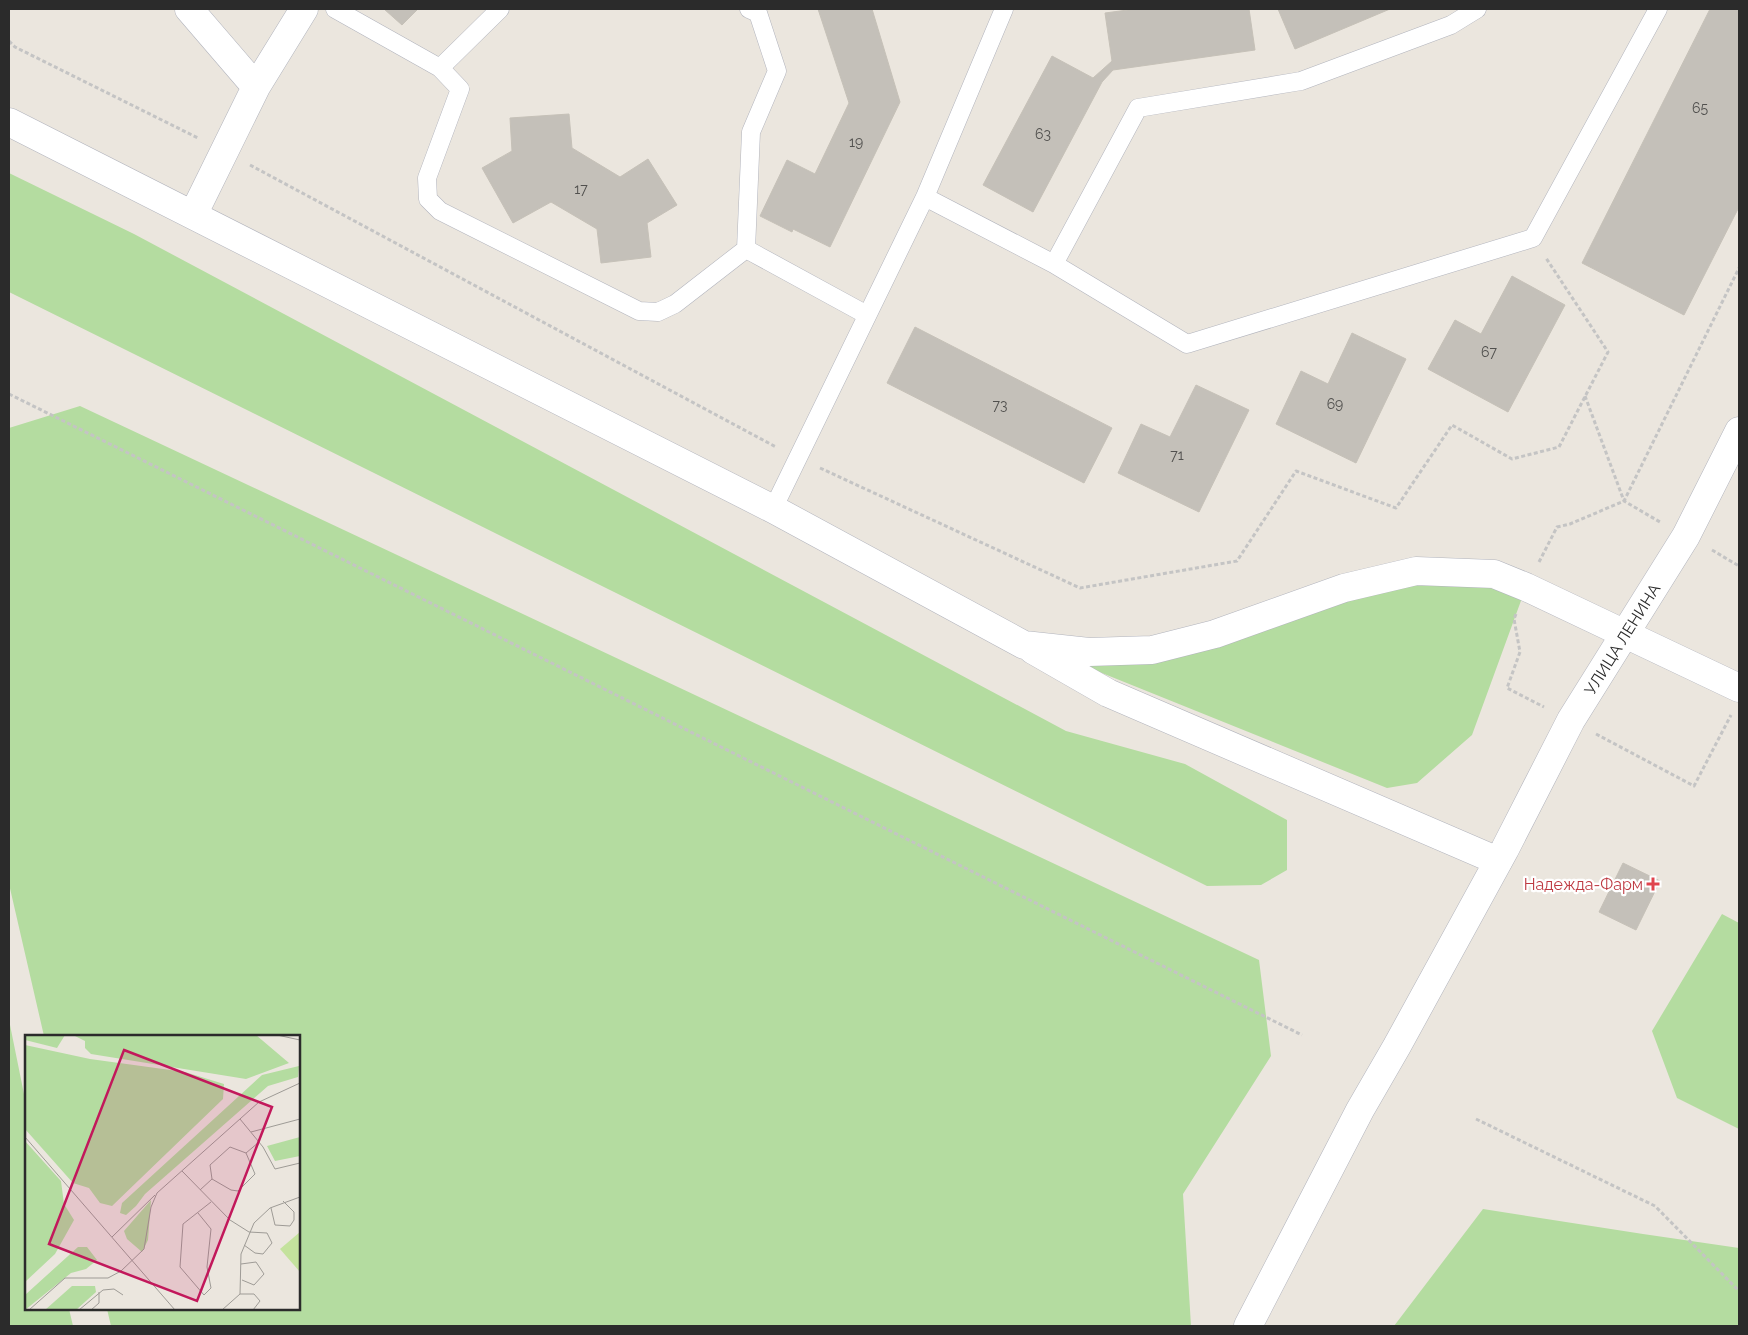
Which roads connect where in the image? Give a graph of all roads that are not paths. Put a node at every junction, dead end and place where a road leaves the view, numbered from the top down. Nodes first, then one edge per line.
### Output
1 (188, 9) edge
2 (304, 9) edge
3 (335, 9) edge
4 (500, 9) edge
5 (749, 9) edge
6 (1004, 9) edge
7 (1477, 9) edge
8 (1658, 9) edge
9 (440, 68) junction
10 (256, 87) junction
11 (9, 122) edge
12 (925, 197) junction
13 (193, 215) junction
14 (746, 249) junction
15 (1054, 264) junction
16 (867, 314) junction
17 (1739, 431) edge
18 (773, 509) junction
19 (1625, 634) junction
20 (1024, 645) junction
21 (1739, 688) edge
22 (1502, 855) junction
23 (1248, 1326) edge

1 - 10 street
2 - 10 street
3 - 9 lane
4 - 9 lane
5 - 14 lane
6 - 12 lane
7 - 15 lane
8 - 15 lane
9 - 14 lane
10 - 13 street
11 - 13 street
12 - 15 lane
12 - 16 lane
13 - 18 street
14 - 16 lane
16 - 18 lane
17 - 19 street, УЛИЦА ЛЕНИНА
18 - 20 street
19 - 20 street
19 - 21 street
19 - 22 street, УЛИЦА ЛЕНИНА
20 - 22 street
22 - 23 street, УЛИЦА ЛЕНИНА

